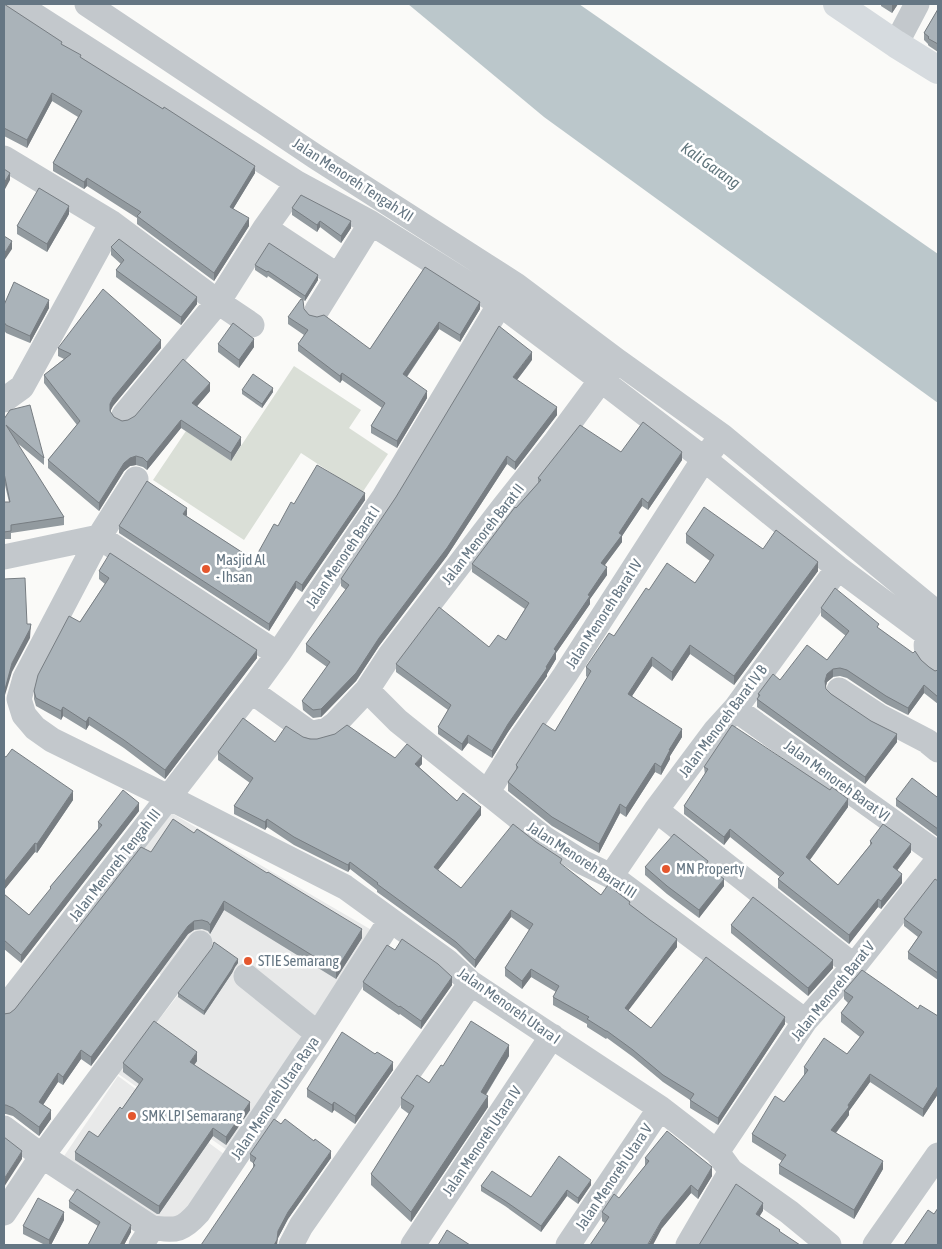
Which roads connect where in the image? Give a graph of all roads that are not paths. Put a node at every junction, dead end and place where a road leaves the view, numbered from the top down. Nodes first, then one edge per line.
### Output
1 (17, 4) edge
2 (87, 4) edge
3 (837, 4) edge
4 (917, 4) edge
5 (896, 44) junction
6 (938, 70) edge
7 (4, 158) edge
8 (297, 183) junction
9 (112, 223) junction
10 (371, 223) junction
11 (266, 228) junction
12 (338, 276) junction
13 (218, 302) junction
14 (500, 304) junction
15 (317, 310) dead end
16 (252, 326) dead end
17 (616, 360) junction
18 (601, 380) junction
19 (4, 400) edge
20 (124, 415) dead end
21 (722, 436) junction
22 (704, 459) junction
23 (136, 479) dead end
24 (99, 537) junction
25 (4, 556) edge
26 (838, 568) junction
27 (936, 627) edge
28 (278, 654) junction
29 (938, 664) edge
30 (367, 690) junction
31 (839, 690) dead end
32 (250, 691) junction
33 (735, 709) junction
34 (14, 711) edge
35 (938, 750) edge
36 (487, 793) junction
37 (168, 797) junction
38 (656, 810) junction
39 (938, 854) edge
40 (938, 860) edge
41 (611, 876) junction
42 (390, 921) junction
43 (200, 943) dead end
44 (854, 966) junction
45 (246, 976) dead end
46 (471, 983) junction
47 (7, 999) edge
48 (805, 1022) junction
49 (318, 1034) junction
50 (552, 1036) junction
51 (660, 1108) junction
52 (4, 1128) edge
53 (938, 1155) edge
54 (42, 1156) junction
55 (724, 1162) junction
56 (4, 1213) edge
57 (146, 1236) edge
58 (291, 1245) edge
59 (413, 1245) edge
60 (568, 1245) edge
61 (688, 1245) edge
62 (828, 1245) edge
63 (875, 1245) edge

1 - 8 street
2 - 17 street, Jalan Menoreh Tengah XII
3 - 5 main road
4 - 5 street
5 - 6 main road
7 - 9 street
8 - 10 street
8 - 11 street
9 - 13 street
9 - 19 street
10 - 12 street
10 - 14 street
11 - 12 street
11 - 13 street
12 - 15 street
13 - 16 street
13 - 20 street
14 - 18 street
14 - 28 street, Jalan Menoreh Barat I
17 - 18 street, Jalan Menoreh Barat II
17 - 21 street, Jalan Menoreh Tengah XII
18 - 22 street
18 - 30 street, Jalan Menoreh Barat II
21 - 22 street, Jalan Menoreh Barat IV
21 - 27 street, Jalan Menoreh Tengah XII
22 - 26 street
22 - 36 street, Jalan Menoreh Barat IV
23 - 24 street, Jalan Menoreh Tengah III
24 - 25 street
24 - 28 street
24 - 34 street, Jalan Menoreh Tengah III
26 - 27 street
26 - 33 street, Jalan Menoreh Barat IV B
27 - 29 street
28 - 32 street, Jalan Menoreh Barat I
30 - 32 street, Jalan Menoreh Barat II
30 - 36 street, Jalan Menoreh Barat III
31 - 35 street
32 - 37 street, Jalan Menoreh Barat I
33 - 38 street, Jalan Menoreh Barat IV B
33 - 39 street, Jalan Menoreh Barat VI
34 - 37 street, Jalan Menoreh Tengah III
36 - 41 street, Jalan Menoreh Barat III
37 - 42 street, Jalan Menoreh Utara I
37 - 47 street, Jalan Menoreh Tengah III
38 - 41 street, Jalan Menoreh Barat IV B
38 - 44 street
40 - 44 street, Jalan Menoreh Barat V
41 - 48 street, Jalan Menoreh Barat III
42 - 46 street, Jalan Menoreh Utara I
42 - 49 street, Jalan Menoreh Utara Raya
43 - 54 street
44 - 48 street, Jalan Menoreh Barat V
45 - 49 street
46 - 50 street, Jalan Menoreh Utara I
46 - 58 street
48 - 55 street, Jalan Menoreh Barat V
49 - 57 street, Jalan Menoreh Utara Raya
50 - 51 street, Jalan Menoreh Utara I
50 - 59 street, Jalan Menoreh Utara IV
51 - 55 street, Jalan Menoreh Utara I
51 - 60 street, Jalan Menoreh Utara V
52 - 54 street
53 - 63 street
54 - 56 street
54 - 57 street
55 - 61 street, Jalan Menoreh Barat V
55 - 62 street, Jalan Menoreh Utara I

